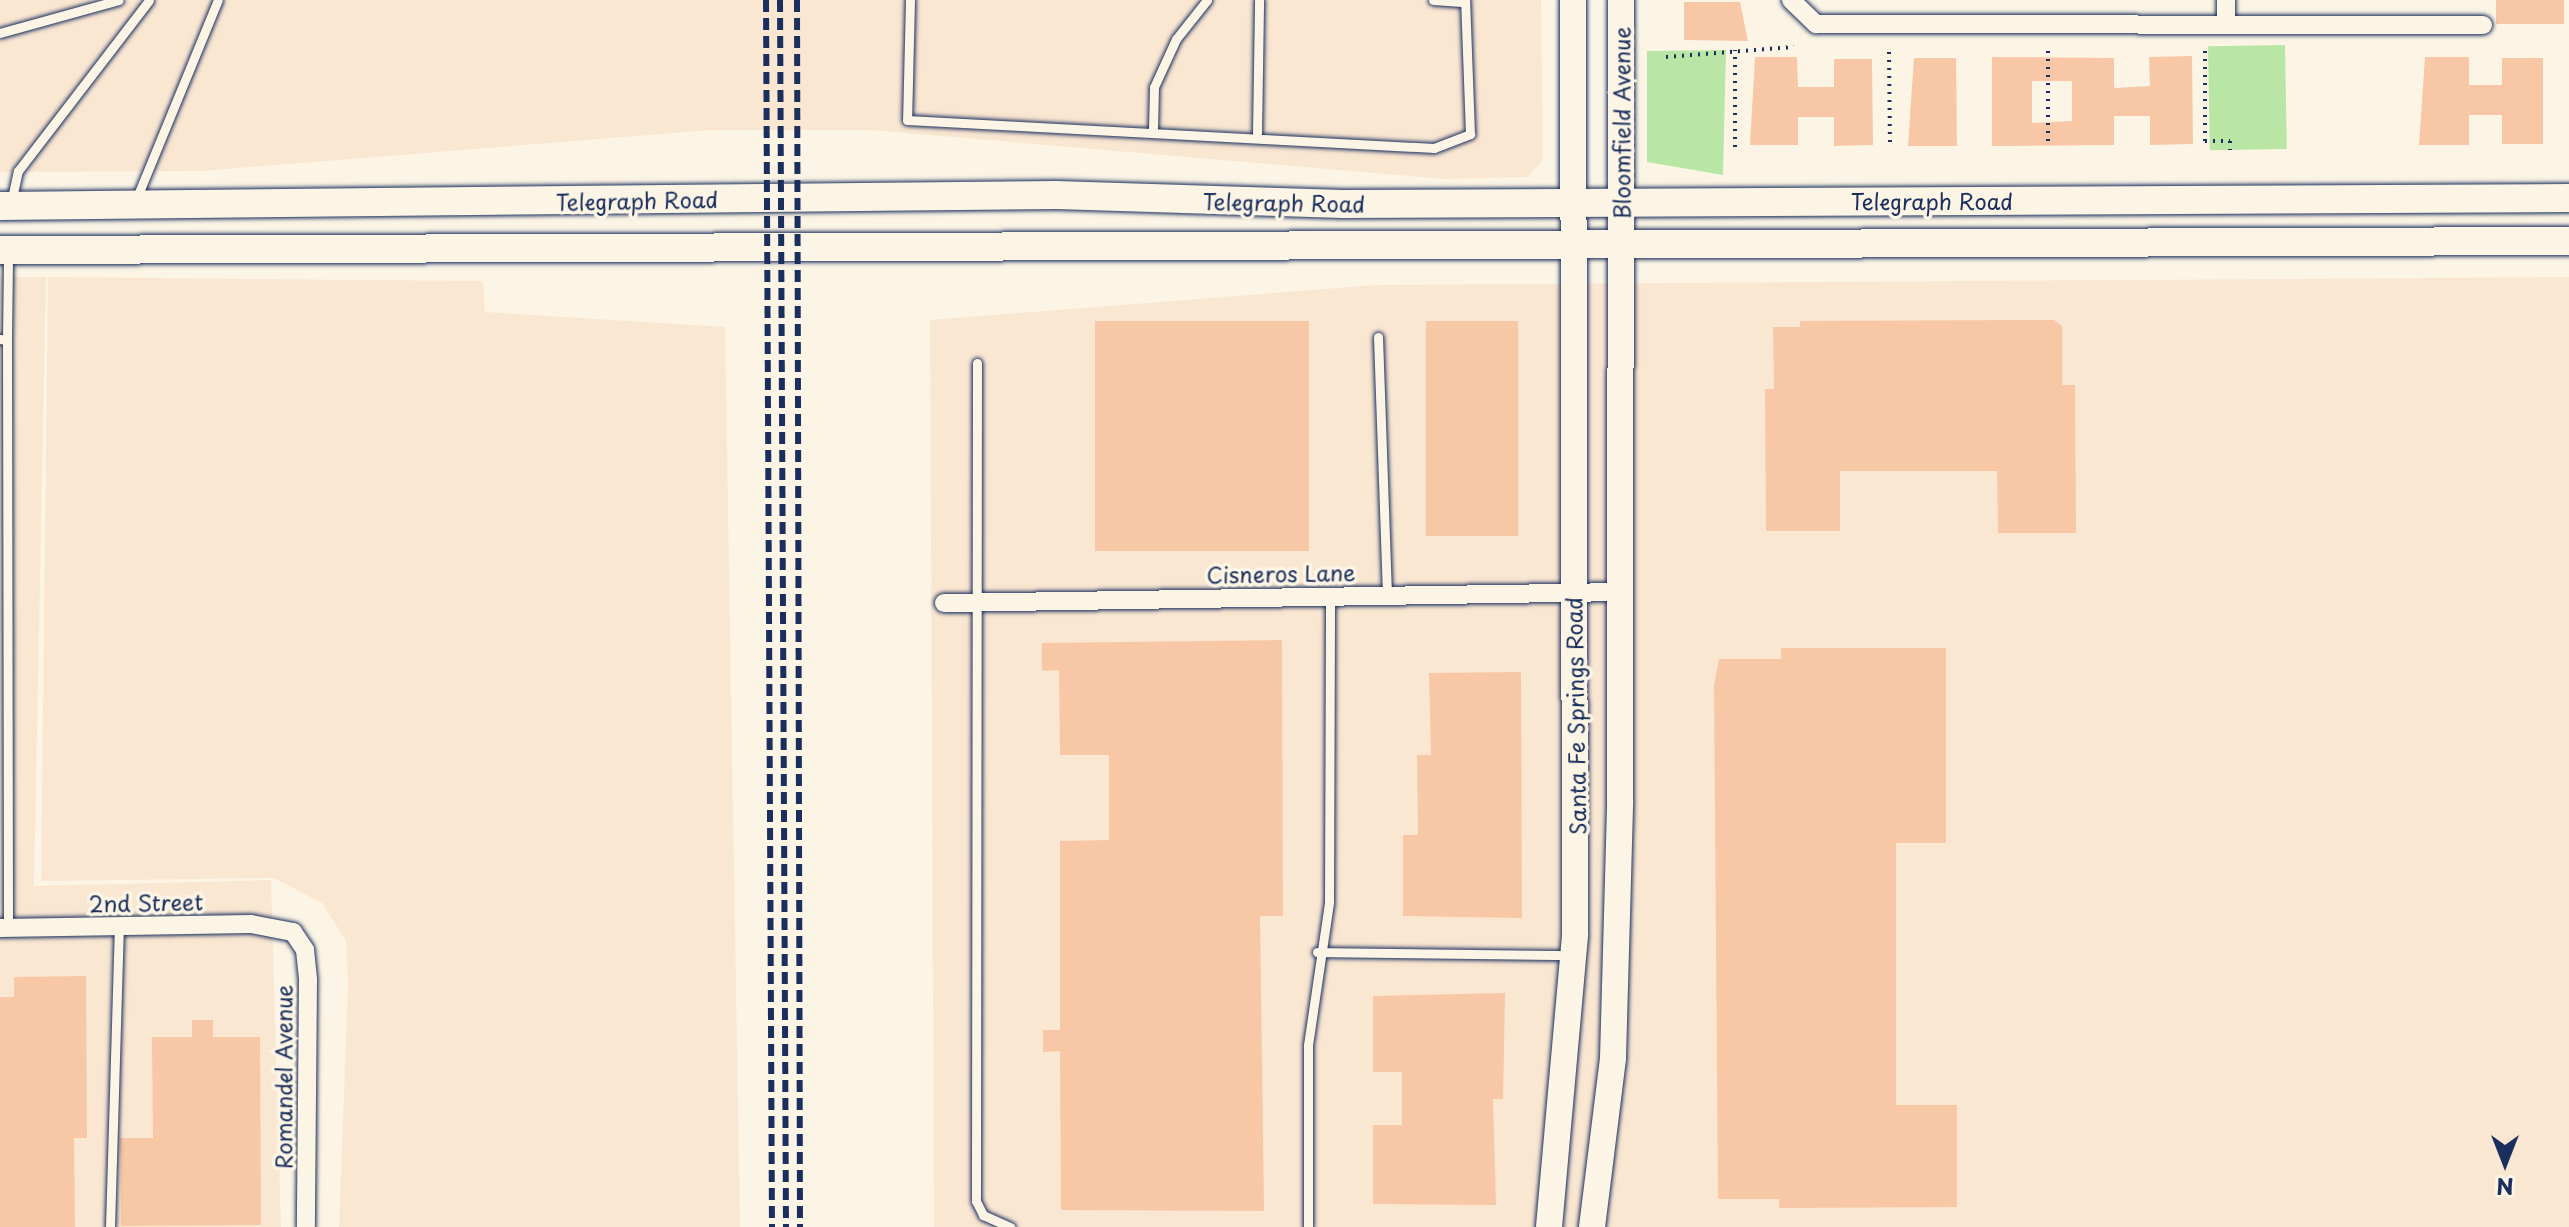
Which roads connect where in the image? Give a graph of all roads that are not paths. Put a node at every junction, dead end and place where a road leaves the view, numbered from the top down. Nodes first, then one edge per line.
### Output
1 (119, 0) edge
2 (149, 0) edge
3 (218, 0) edge
4 (910, 0) edge
5 (1207, 0) edge
6 (1259, 0) edge
7 (1433, 0) edge
8 (1573, 0) edge
9 (1621, 0) edge
10 (1791, 0) edge
11 (2226, 0) edge
12 (1465, 1) edge
13 (2226, 24) junction
14 (2483, 25) dead end
15 (0, 33) edge
16 (1153, 129) junction
17 (1257, 133) junction
18 (2569, 198) edge
19 (1573, 203) junction
20 (1621, 203) junction
21 (134, 205) junction
22 (5, 206) edge
23 (2569, 241) edge
24 (1573, 245) junction
25 (1622, 245) junction
26 (4, 250) edge
27 (1378, 337) dead end
28 (3, 339) edge
29 (977, 363) dead end
30 (1620, 592) junction
31 (1573, 593) junction
32 (1330, 596) junction
33 (1387, 596) junction
34 (977, 602) junction
35 (944, 603) dead end
36 (3, 639) edge
37 (4, 927) edge
38 (119, 927) junction
39 (293, 932) joint
40 (1317, 952) junction
41 (1574, 955) junction
42 (983, 1215) junction
43 (110, 1227) edge
44 (306, 1227) edge
45 (979, 1227) edge
46 (1010, 1227) edge
47 (1308, 1227) edge
48 (1549, 1227) edge
49 (1592, 1227) edge

1 - 15 lane
2 - 22 lane
3 - 21 lane
4 - 16 lane
5 - 16 lane
6 - 17 lane
7 - 12 lane
8 - 19 main road
9 - 20 main road, Bloomfield Avenue
10 - 13 street
11 - 13 street
12 - 17 lane
13 - 14 street
16 - 17 lane
18 - 20 main road, Telegraph Road
19 - 20 main road, Telegraph Road
19 - 21 main road, Telegraph Road
19 - 24 main road, Santa Fe Springs Road
20 - 25 main road, Bloomfield Avenue
21 - 22 main road, Telegraph Road
23 - 25 main road, Telegraph Road
24 - 25 main road, Telegraph Road
24 - 26 main road, Telegraph Road
24 - 31 main road, Santa Fe Springs Road
25 - 30 main road, Santa Fe Springs Road
26 - 28 lane
27 - 33 lane
28 - 36 lane
29 - 34 lane
30 - 31 street, Cisneros Lane
30 - 49 main road, Santa Fe Springs Road
31 - 33 street, Cisneros Lane
31 - 41 main road, Santa Fe Springs Road
32 - 33 street, Cisneros Lane
32 - 34 street, Cisneros Lane
32 - 40 lane
34 - 35 street, Cisneros Lane
34 - 42 lane
36 - 37 lane
37 - 38 street, 2nd Street
38 - 39 street, 2nd Street
38 - 43 lane
39 - 44 street, Romandel Avenue
40 - 41 lane
40 - 47 lane
41 - 48 main road, Santa Fe Springs Road
42 - 45 lane
42 - 46 lane

